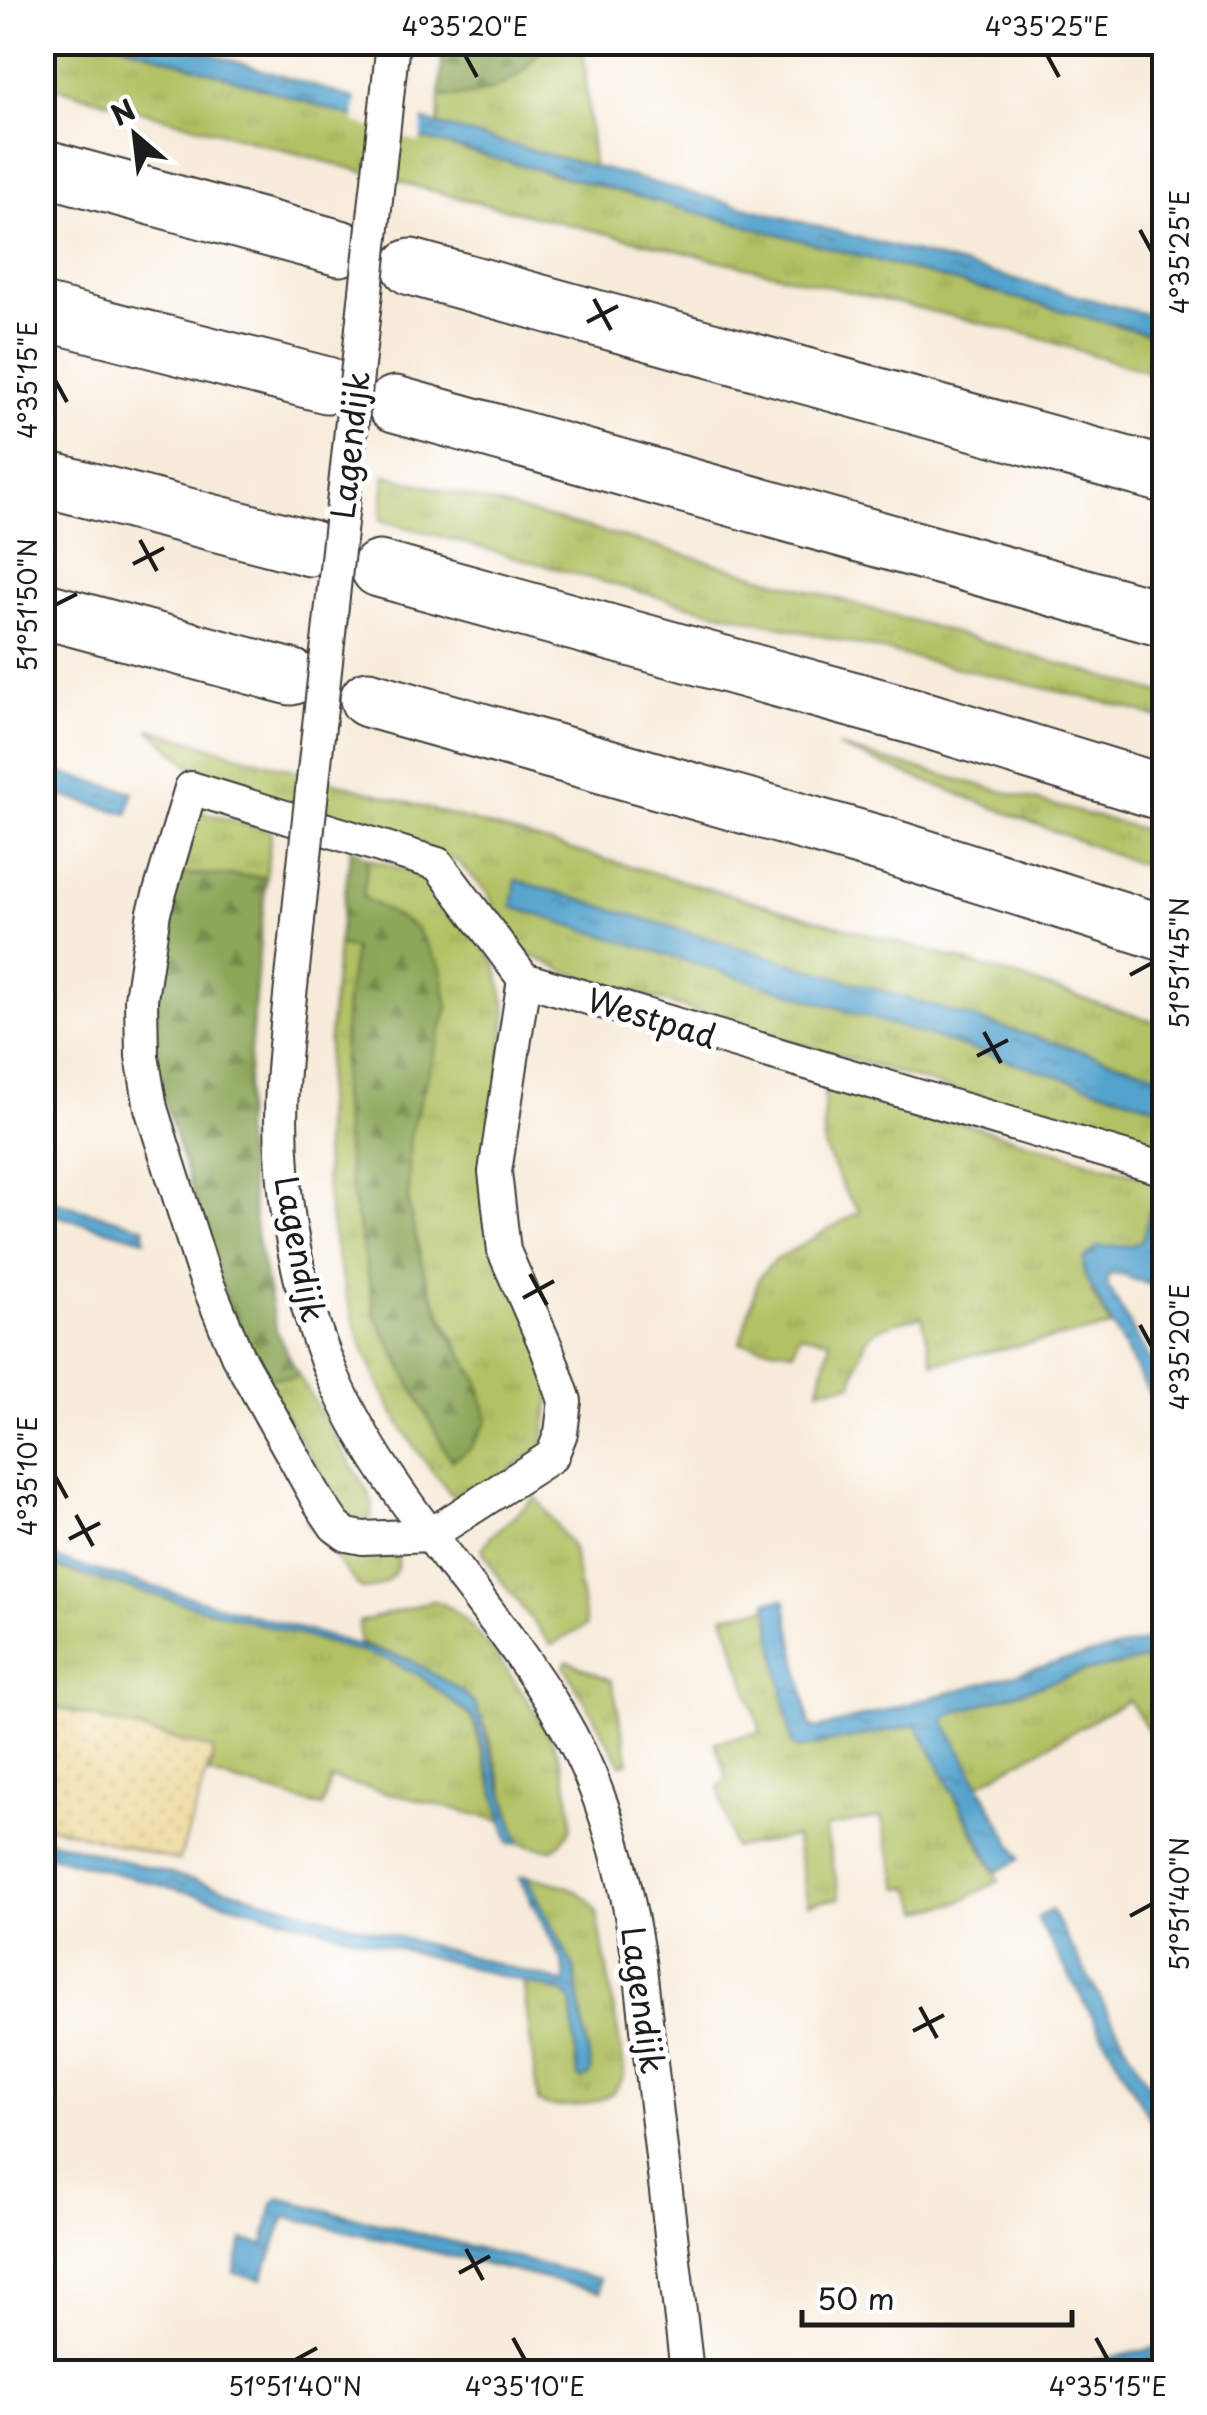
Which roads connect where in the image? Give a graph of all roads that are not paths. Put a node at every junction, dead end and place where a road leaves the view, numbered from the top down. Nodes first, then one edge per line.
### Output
1 (393, 42) edge
2 (42, 167) edge
3 (340, 248) dead end
4 (411, 267) dead end
5 (42, 312) edge
6 (326, 385) dead end
7 (395, 404) dead end
8 (1164, 475) edge
9 (42, 478) edge
10 (310, 548) dead end
11 (378, 569) dead end
12 (42, 610) edge
13 (1164, 619) edge
14 (291, 677) dead end
15 (368, 699) dead end
16 (1164, 794) edge
17 (1164, 933) edge
18 (524, 979) junction
19 (1164, 1169) edge
20 (430, 1535) junction
21 (687, 2372) edge

1 - 20 street, Lagendijk, bridge
2 - 3 highway
4 - 8 highway
5 - 6 highway
7 - 13 highway
9 - 10 highway
11 - 16 highway
12 - 14 highway
15 - 17 highway
18 - 19 street, Westpad
18 - 20 street
18 - 20 street
20 - 21 street, Lagendijk

